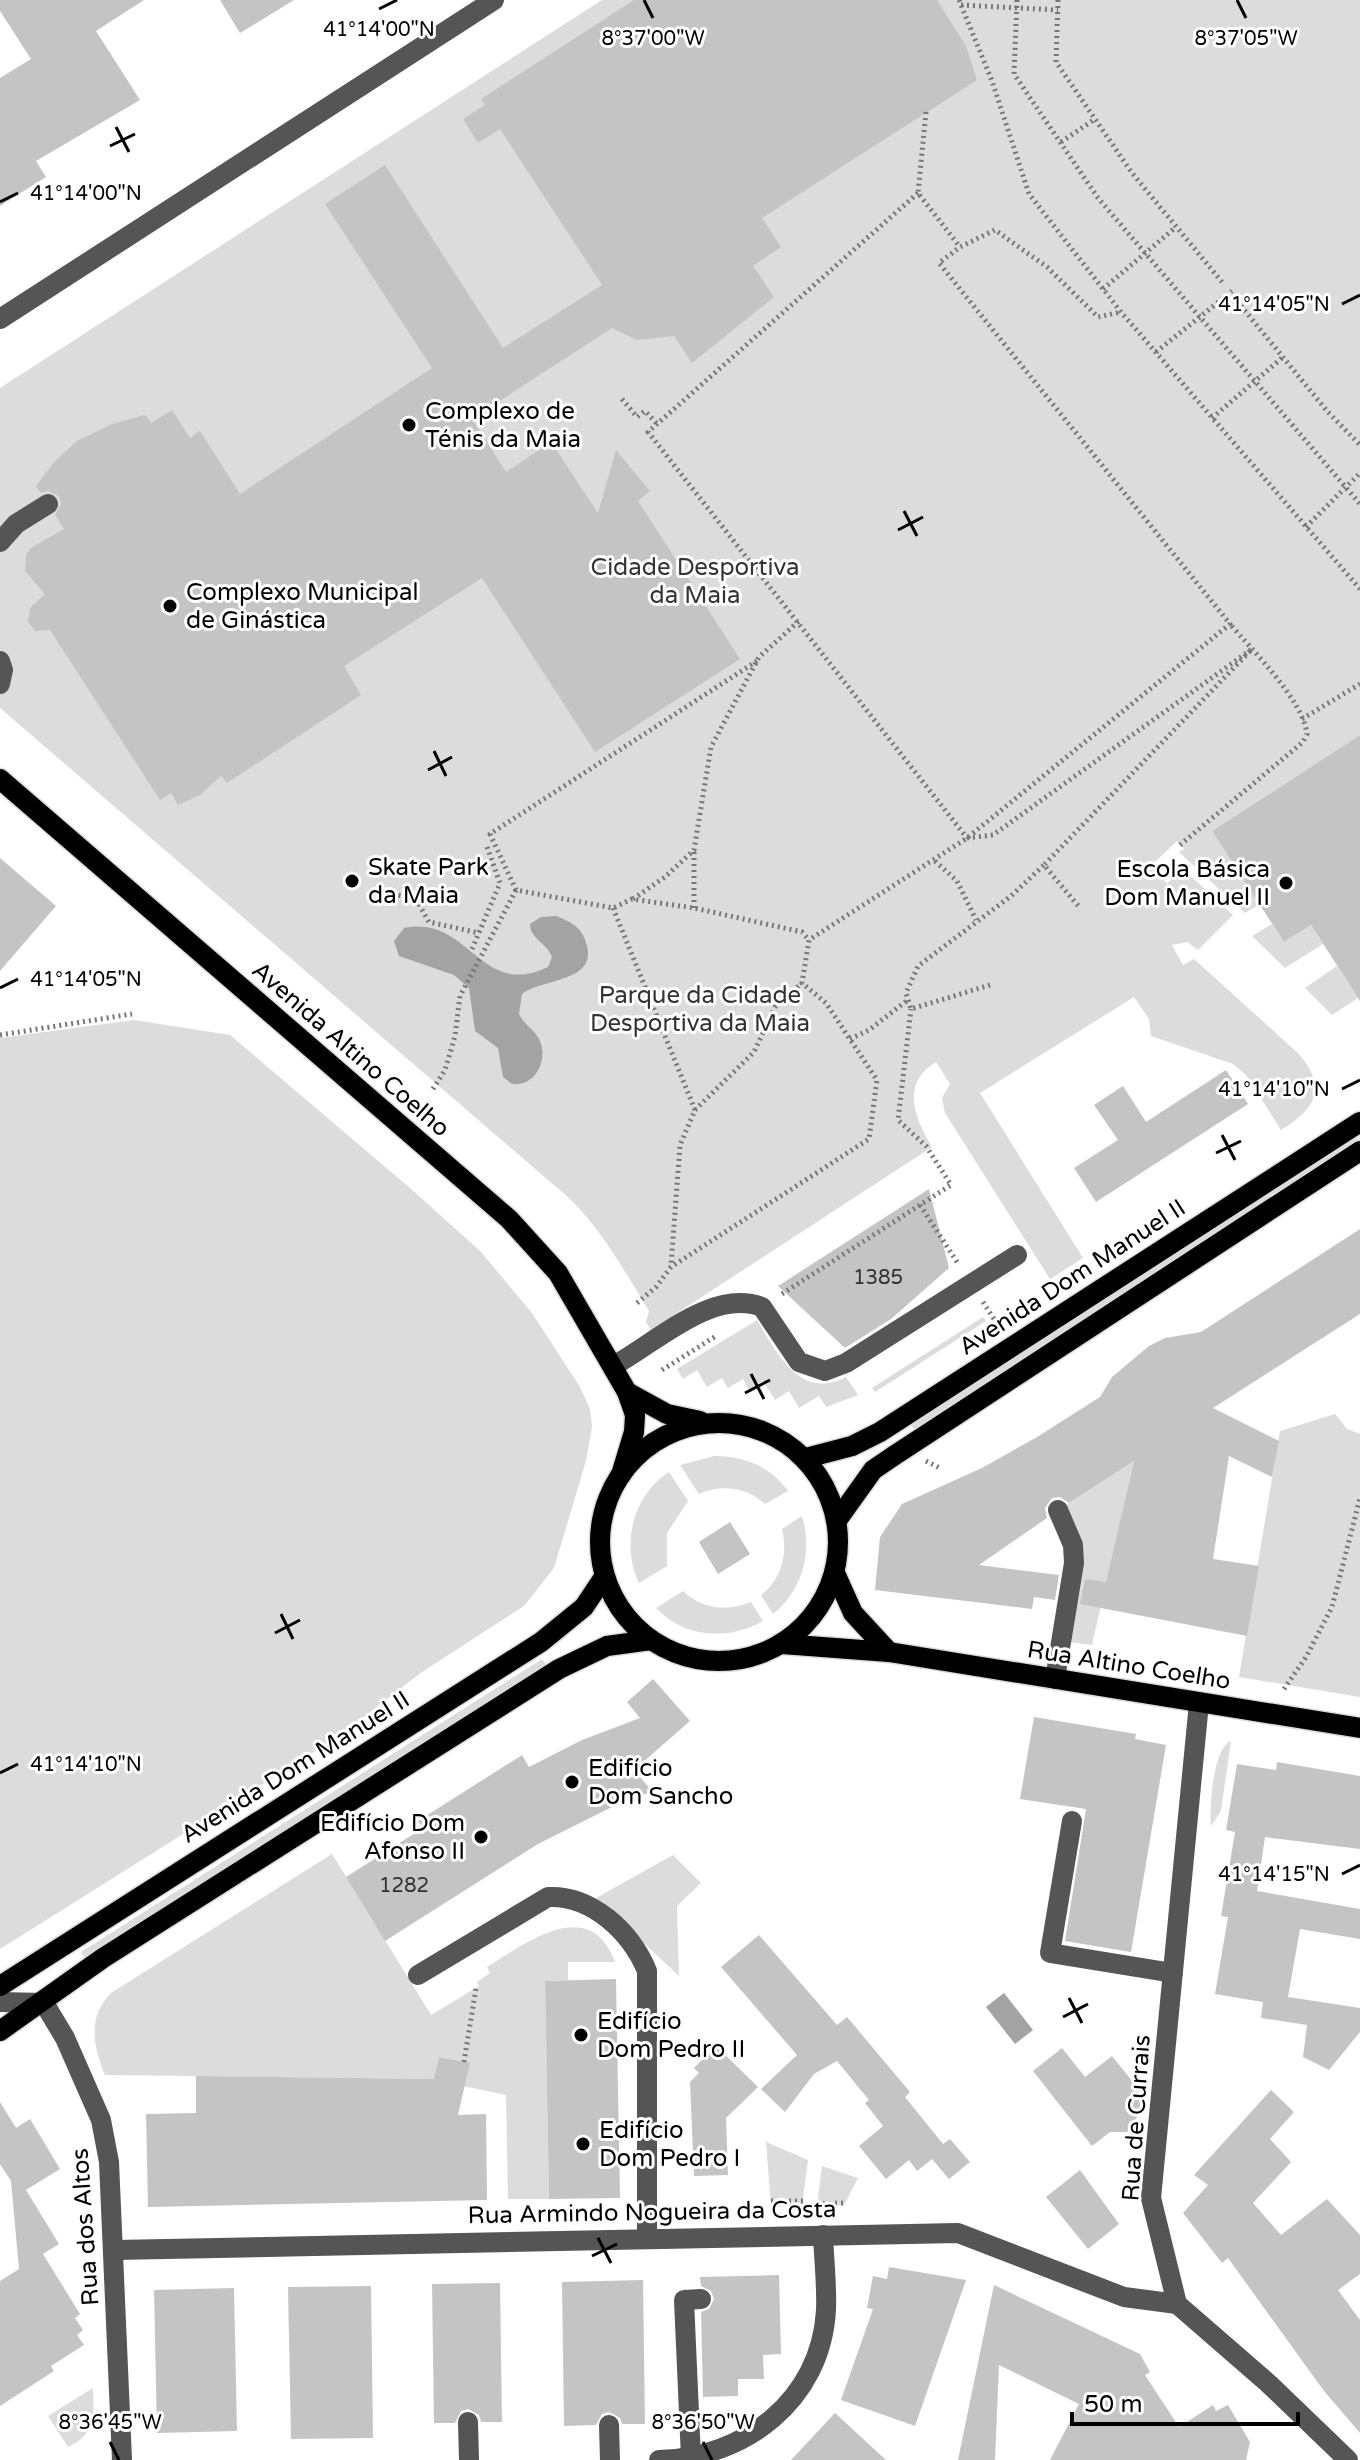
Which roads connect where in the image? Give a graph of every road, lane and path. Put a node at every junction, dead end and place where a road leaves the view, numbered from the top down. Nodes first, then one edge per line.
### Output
1 (494, 0) edge
2 (1017, 0) edge
3 (1058, 0) edge
4 (960, 2) edge
5 (1017, 8) junction
6 (1058, 10) junction
7 (926, 112) dead end
8 (1095, 119) junction
9 (1061, 142) junction
10 (918, 193) junction
11 (1176, 227) junction
12 (960, 247) junction
13 (1145, 253) junction
14 (1222, 282) dead end
15 (1103, 289) junction
16 (1232, 291) dead end
17 (1237, 301) dead end
18 (1121, 312) junction
19 (0, 319) edge
20 (1156, 352) junction
21 (1283, 357) junction
22 (1253, 382) junction
23 (622, 399) dead end
24 (1212, 418) junction
25 (657, 424) junction
26 (1360, 445) edge
27 (1360, 473) edge
28 (1345, 487) junction
29 (48, 504) dead end
30 (1360, 504) edge
31 (1306, 527) junction
32 (0, 542) edge
33 (1360, 589) edge
34 (799, 621) junction
35 (1230, 624) junction
36 (1252, 649) junction
37 (0, 661) edge
38 (757, 661) junction
39 (0, 684) edge
40 (1360, 684) edge
41 (1302, 719) junction
42 (0, 779) edge
43 (967, 838) junction
44 (1180, 845) dead end
45 (487, 847) dead end
46 (694, 850) junction
47 (935, 861) junction
48 (1044, 865) junction
49 (375, 890) dead end
50 (516, 890) junction
51 (632, 899) junction
52 (613, 908) junction
53 (694, 908) junction
54 (1080, 908) dead end
55 (976, 920) junction
56 (479, 933) junction
57 (809, 940) junction
58 (472, 949) dead end
59 (802, 983) junction
60 (990, 985) dead end
61 (909, 999) junction
62 (911, 1009) junction
63 (132, 1014) dead end
64 (0, 1035) edge
65 (850, 1039) junction
66 (433, 1089) dead end
67 (695, 1110) junction
68 (1360, 1122) edge
69 (1360, 1151) edge
70 (920, 1205) junction
71 (1017, 1255) dead end
72 (671, 1267) junction
73 (962, 1269) dead end
74 (775, 1299) dead end
75 (637, 1303) dead end
76 (725, 1330) dead end
77 (613, 1366) junction
78 (662, 1370) dead end
79 (627, 1392) junction
80 (706, 1423) junction
81 (806, 1458) junction
82 (929, 1464) dead end
83 (942, 1469) dead end
84 (621, 1475) junction
85 (1360, 1498) edge
86 (1058, 1510) dead end
87 (838, 1519) junction
88 (835, 1573) junction
89 (604, 1577) junction
90 (651, 1640) junction
91 (782, 1644) junction
92 (889, 1652) junction
93 (1055, 1679) junction
94 (1284, 1689) dead end
95 (1199, 1703) junction
96 (1360, 1728) edge
97 (1072, 1821) dead end
98 (1173, 1973) junction
99 (418, 1975) dead end
100 (0, 1986) edge
101 (476, 1988) dead end
102 (0, 2002) edge
103 (44, 2003) junction
104 (0, 2031) edge
105 (464, 2062) dead end
106 (771, 2201) dead end
107 (803, 2201) dead end
108 (845, 2203) dead end
109 (817, 2204) dead end
110 (823, 2235) junction
111 (647, 2238) junction
112 (115, 2250) junction
113 (701, 2299) dead end
114 (1177, 2304) junction
115 (468, 2422) dead end
116 (609, 2425) dead end
117 (691, 2458) edge
118 (1345, 2459) edge
119 (122, 2460) edge
120 (469, 2460) edge
121 (610, 2460) edge
122 (659, 2460) edge

1 - 19 street
2 - 5 path
3 - 6 path
4 - 5 path
4 - 15 path
5 - 6 path
5 - 9 path
6 - 8 path
7 - 10 path
8 - 9 path
8 - 11 path
9 - 13 path
10 - 12 path
10 - 25 path
11 - 13 path
11 - 14 path
12 - 18 path
12 - 35 path
13 - 15 path
13 - 22 path
15 - 18 path
16 - 20 path
17 - 21 path
18 - 20 path
20 - 24 path
21 - 22 path
21 - 26 path
22 - 24 path
22 - 28 path
23 - 25 path
24 - 31 path
25 - 34 path
27 - 28 path
28 - 30 path
28 - 31 path
29 - 32 street
31 - 33 path
34 - 38 path
34 - 43 path
35 - 36 path
35 - 43 path
36 - 41 path
36 - 43 path
36 - 48 path
37 - 39 street
38 - 46 path
38 - 50 path
40 - 41 path
41 - 44 path
42 - 77 main road, Avenida Altino Coelho
43 - 47 path
45 - 56 path
46 - 51 path
46 - 53 path
47 - 55 path
47 - 57 path
48 - 54 path
48 - 55 path
49 - 56 path
50 - 52 path
50 - 66 path
51 - 52 path
51 - 53 path
52 - 67 path
53 - 57 path
55 - 61 path
56 - 58 path
57 - 59 path
59 - 65 path
59 - 67 path
60 - 62 path
61 - 62 path
61 - 65 path
62 - 70 path
63 - 64 path
65 - 72 path
67 - 72 path
68 - 81 main road, Avenida Dom Manuel II
69 - 87 main road
70 - 73 path
70 - 74 path
71 - 77 street
72 - 75 path
76 - 78 path
77 - 79 main road, Avenida Altino Coelho
79 - 80 main road
79 - 84 main road, Avenida Altino Coelho
80 - 81 main road
80 - 84 main road
81 - 87 main road
82 - 83 path
84 - 89 main road
85 - 94 path
86 - 93 street
87 - 88 main road
88 - 91 main road
88 - 92 main road
89 - 90 main road
89 - 100 main road, Avenida Dom Manuel II
90 - 91 main road
90 - 103 main road
91 - 92 main road, Rua Altino Coelho
92 - 93 main road, Rua Altino Coelho
93 - 95 main road, Rua Altino Coelho
95 - 96 main road, Rua Altino Coelho
95 - 98 street, Rua de Currais
97 - 98 street
98 - 114 street, Rua de Currais
99 - 111 street
101 - 105 path
102 - 103 street
103 - 104 main road
103 - 112 street, Rua dos Altos
106 - 107 path
108 - 109 path
110 - 111 street, Rua Armindo Nogueira da Costa
110 - 114 street, Rua Armindo Nogueira da Costa
110 - 117 street
111 - 112 street, Rua Armindo Nogueira da Costa
112 - 119 street, Rua dos Altos
113 - 117 street
114 - 118 street
115 - 120 street
116 - 121 street
117 - 122 street

